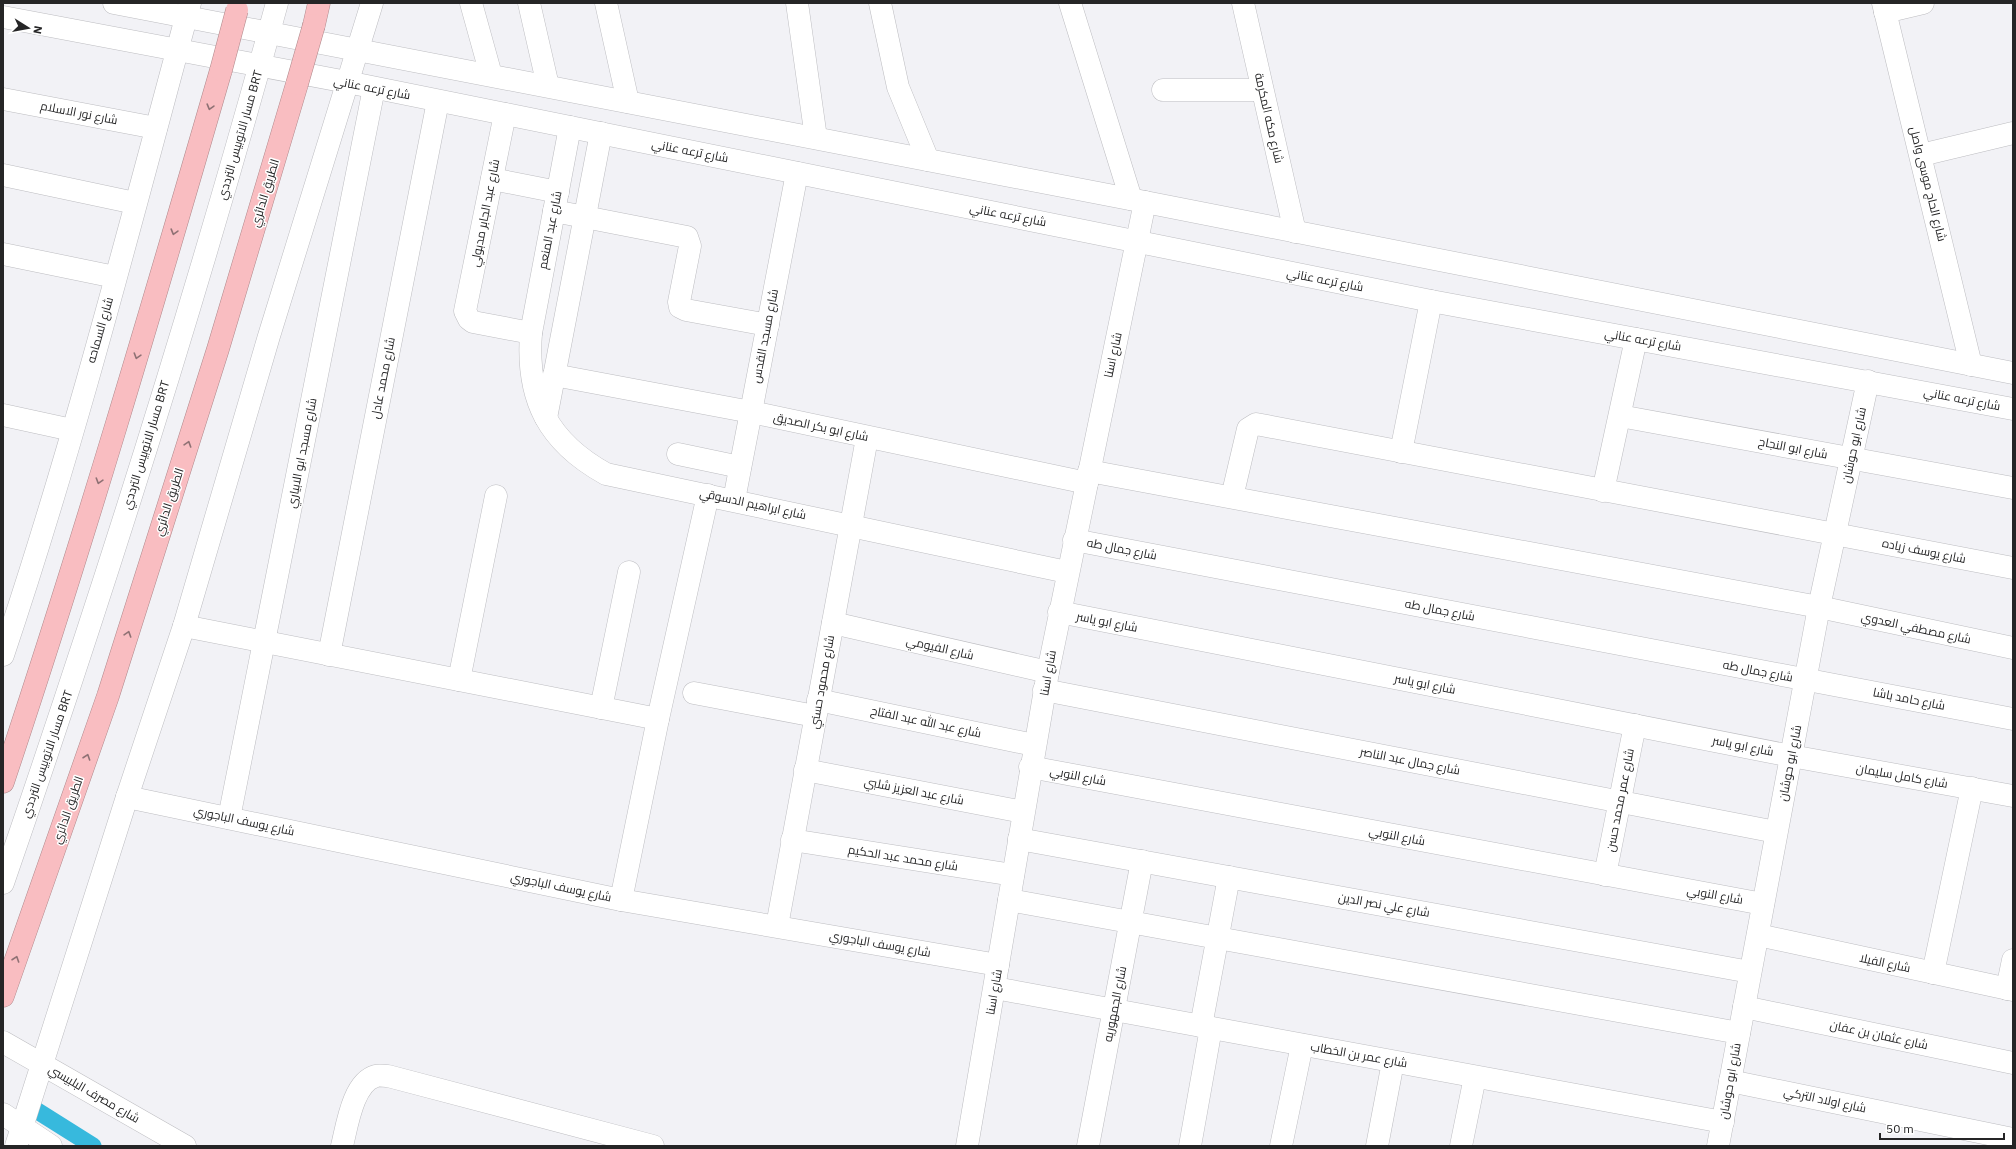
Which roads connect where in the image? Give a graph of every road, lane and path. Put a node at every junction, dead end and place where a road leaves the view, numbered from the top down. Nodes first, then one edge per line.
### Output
1 (114, 3) edge
2 (277, 3) edge
3 (319, 3) edge
4 (372, 3) edge
5 (471, 3) edge
6 (529, 3) edge
7 (606, 3) edge
8 (797, 3) edge
9 (880, 3) edge
10 (1070, 3) edge
11 (1243, 3) edge
12 (1923, 3) edge
13 (238, 7) edge
14 (1884, 7) edge
15 (188, 10) edge
16 (3, 17) edge
17 (358, 49) junction
18 (177, 50) junction
19 (491, 75) junction
20 (347, 82) junction
21 (548, 86) junction
22 (374, 88) junction
23 (1163, 90) dead end
24 (1262, 90) junction
25 (3, 99) edge
26 (438, 101) junction
27 (628, 102) junction
28 (505, 114) junction
29 (570, 127) junction
30 (156, 128) junction
31 (601, 133) junction
32 (2013, 133) edge
33 (816, 138) junction
34 (1921, 155) junction
35 (928, 160) junction
36 (797, 173) junction
37 (3, 175) edge
38 (492, 179) junction
39 (556, 201) junction
40 (1138, 201) junction
41 (135, 203) junction
42 (585, 217) junction
43 (1295, 232) junction
44 (1137, 241) junction
45 (3, 254) edge
46 (544, 266) junction
47 (574, 272) junction
48 (115, 277) junction
49 (1431, 301) junction
50 (768, 325) junction
51 (531, 333) junction
52 (1636, 339) junction
53 (1971, 365) junction
54 (2013, 373) edge
55 (554, 375) junction
56 (1868, 381) junction
57 (2013, 409) edge
58 (751, 412) junction
59 (3, 415) edge
60 (1620, 416) junction
61 (546, 418) junction
62 (72, 430) junction
63 (867, 438) junction
64 (1401, 452) junction
65 (678, 454) dead end
66 (1851, 459) junction
67 (740, 467) junction
68 (1088, 477) junction
69 (2013, 488) edge
70 (1603, 491) junction
71 (708, 495) junction
72 (496, 496) dead end
73 (1232, 497) junction
74 (734, 500) junction
75 (851, 525) junction
76 (1834, 533) junction
77 (1074, 540) junction
78 (2013, 568) edge
79 (629, 572) dead end
80 (1067, 572) junction
81 (1819, 608) junction
82 (1059, 612) junction
83 (833, 623) junction
84 (184, 626) junction
85 (264, 642) junction
86 (2013, 648) edge
87 (3, 655) edge
88 (329, 655) junction
89 (459, 680) junction
90 (1806, 680) junction
91 (1046, 681) junction
92 (694, 693) dead end
93 (601, 708) junction
94 (817, 708) junction
95 (658, 719) junction
96 (2013, 719) edge
97 (1635, 725) junction
98 (1034, 745) junction
99 (1791, 756) junction
100 (1030, 767) junction
101 (806, 770) junction
102 (3, 782) edge
103 (1972, 788) junction
104 (2013, 796) edge
105 (126, 798) junction
106 (1619, 802) junction
107 (1023, 812) junction
108 (229, 818) junction
109 (1776, 832) junction
110 (1019, 838) junction
111 (792, 840) junction
112 (1142, 861) junction
113 (1013, 875) junction
114 (1605, 875) junction
115 (1229, 877) junction
116 (3, 883) edge
117 (621, 900) junction
118 (1009, 900) junction
119 (1763, 904) junction
120 (1131, 922) junction
121 (776, 926) junction
122 (1758, 935) junction
123 (1218, 938) junction
124 (2013, 960) edge
125 (998, 965) junction
126 (1750, 972) junction
127 (1932, 973) junction
128 (994, 988) junction
129 (2010, 990) edge
130 (3, 996) edge
131 (1744, 1007) junction
132 (1114, 1010) junction
133 (1206, 1027) junction
134 (1739, 1032) junction
135 (3, 1042) edge
136 (1302, 1045) junction
137 (1393, 1062) junction
138 (2013, 1063) edge
139 (43, 1064) junction
140 (1475, 1077) junction
141 (1730, 1081) junction
142 (3, 1114) edge
143 (1723, 1122) junction
144 (19, 1136) edge
145 (2013, 1139) edge
146 (51, 1146) edge
147 (185, 1146) edge
148 (342, 1146) edge
149 (652, 1146) edge
150 (967, 1146) edge
151 (1088, 1146) edge
152 (1190, 1146) edge
153 (1281, 1146) edge
154 (1377, 1146) edge
155 (1461, 1146) edge
156 (1718, 1146) edge

1 - 15 street
2 - 116 street, مسار الاتوبيس الترددي BRT
130 -> 3 highway, الطريق الدائري, bridge
4 - 17 street
5 - 19 street
6 - 21 street
7 - 27 street
8 - 33 street
9 - 35 street
10 - 40 street
11 - 24 street, شارع مكه المكرمة
12 - 14 street
13 -> 102 highway, bridge
14 - 34 street, شارع الحاج موسى واصل
15 - 17 street
15 - 18 street, شارع السماحه
16 - 18 street, شارع ترعه عناني
17 - 19 street
17 - 20 street
18 - 20 street, شارع ترعه عناني
18 - 30 street, شارع السماحه
19 - 21 street
20 - 22 street, شارع ترعه عناني
20 - 84 street
21 - 27 street
22 - 26 street, شارع ترعه عناني
22 - 85 street, شارع مسجد ابو الابياري
23 - 24 street
24 - 43 street, شارع مكه المكرمة
25 - 30 street, شارع نور الاسلام
26 - 28 street, شارع ترعه عناني
26 - 88 street, شارع محمد عادل
27 - 33 street
28 - 29 street, شارع ترعه عناني
28 - 38 street, شارع عبد الجابر مدبولي
29 - 31 street, شارع ترعه عناني
29 - 39 street, شارع عبد المنعم
30 - 41 street, شارع السماحه
31 - 36 street, شارع ترعه عناني
31 - 42 street
32 - 34 street
33 - 35 street
34 - 53 street, شارع الحاج موسى واصل
35 - 40 street
36 - 44 street, شارع ترعه عناني
36 - 50 street, شارع مسجد القدس
37 - 41 street
38 - 39 street
38 - 51 street, شارع عبد الجابر مدبولي
39 - 42 street
39 - 46 street, شارع عبد المنعم
40 - 43 street
40 - 44 street, شارع اسنا
41 - 48 street, شارع السماحه
42 - 47 street
42 - 50 street
43 - 53 street
44 - 49 street, شارع ترعه عناني
44 - 68 street, شارع اسنا
45 - 48 street
46 - 47 street
46 - 51 street, شارع عبد المنعم
47 - 55 street
48 - 62 street, شارع السماحه
49 - 52 street, شارع ترعه عناني
49 - 64 street
50 - 58 street, شارع مسجد القدس
51 - 61 street, شارع ابراهيم الدسوقي
52 - 56 street, شارع ترعه عناني
52 - 60 street
53 - 54 street
55 - 58 street, شارع ابو بكر الصديق
55 - 61 street
56 - 57 street, شارع ترعه عناني
56 - 66 street, شارع ابو حوشان
58 - 63 street, شارع ابو بكر الصديق
58 - 67 street, شارع مسجد القدس
59 - 62 street
60 - 66 street, شارع ابو النجاح
60 - 70 street
61 - 71 street, شارع ابراهيم الدسوقي
62 - 87 street, شارع السماحه
63 - 68 street, شارع ابو بكر الصديق
63 - 75 street, شارع محمود حسني
64 - 70 street, شارع يوسف زياده
64 - 73 street, شارع يوسف زياده
65 - 67 street
66 - 69 street, شارع ابو النجاح
66 - 76 street, شارع ابو حوشان
67 - 74 street, شارع مسجد القدس
68 - 73 street, شارع ابو بكر الصديق
68 - 77 street, شارع اسنا
70 - 76 street, شارع يوسف زياده
71 - 74 street, شارع ابراهيم الدسوقي
71 - 95 street
72 - 89 street
73 - 81 street, شارع مصطفي العدوي
74 - 75 street, شارع ابراهيم الدسوقي
75 - 80 street, شارع ابراهيم الدسوقي
75 - 83 street, شارع محمود حسني
76 - 78 street, شارع يوسف زياده
76 - 81 street, شارع ابو حوشان
77 - 80 street, شارع اسنا
77 - 90 street, شارع جمال طه
79 - 93 street
80 - 82 street, شارع اسنا
81 - 86 street, شارع مصطفي العدوي
81 - 90 street, شارع ابو حوشان
82 - 91 street, شارع اسنا
82 - 97 street, شارع ابو ياسر
83 - 91 street, شارع الفيومي
83 - 94 street, شارع محمود حسني
84 - 85 street
84 - 105 street
85 - 88 street
85 - 108 street, شارع مسجد ابو الابياري
88 - 89 street
89 - 93 street
90 - 96 street, شارع حامد باشا
90 - 99 street, شارع ابو حوشان
91 - 98 street, شارع اسنا
91 - 106 street, شارع جمال عبد الناصر
92 - 94 street, شارع عبد الله عبد الفتاح
93 - 95 street
94 - 98 street, شارع عبد الله عبد الفتاح
94 - 101 street, شارع محمود حسني
95 - 117 street
97 - 99 street, شارع ابو ياسر
97 - 106 street, شارع عمر محمد حسن
98 - 100 street, شارع اسنا
99 - 103 street, شارع كامل سليمان
99 - 109 street, شارع ابو حوشان
100 - 107 street, شارع اسنا
100 - 114 street, شارع النوبي
101 - 107 street, شارع عبد العزيز شلبي
101 - 111 street, شارع محمود حسني
103 - 104 street, شارع كامل سليمان
103 - 127 street
105 - 108 street, شارع يوسف الباجوري
105 - 139 street
106 - 109 street, شارع جمال عبد الناصر
106 - 114 street, شارع عمر محمد حسن
107 - 110 street, شارع اسنا
108 - 117 street, شارع يوسف الباجوري
109 - 119 street, شارع ابو حوشان
110 - 112 street, شارع علي نصر الدين
110 - 113 street, شارع اسنا
111 - 113 street, شارع محمد عبد الحكيم
111 - 121 street, شارع محمود حسني
112 - 115 street, شارع علي نصر الدين
112 - 120 street, شارع الجمهوريه
113 - 118 street, شارع اسنا
114 - 119 street, شارع النوبي
115 - 123 street
115 - 126 street, شارع علي نصر الدين
117 - 121 street, شارع يوسف الباجوري
118 - 120 street
118 - 125 street, شارع اسنا
119 - 122 street, شارع ابو حوشان
120 - 123 street
120 - 132 street, شارع الجمهوريه
121 - 125 street, شارع يوسف الباجوري
122 - 126 street, شارع ابو حوشان
122 - 127 street, شارع الفيلا
123 - 133 street
123 - 134 street
124 - 129 street
125 - 128 street, شارع اسنا
126 - 131 street, شارع ابو حوشان
127 - 129 street, شارع الفيلا
128 - 132 street, شارع عمر بن الخطاب
128 - 150 street, شارع اسنا
131 - 134 street, شارع ابو حوشان
131 - 138 street, شارع عثمان بن عفان
132 - 133 street, شارع عمر بن الخطاب
132 - 151 street, شارع الجمهوريه
133 - 136 street, شارع عمر بن الخطاب
133 - 152 street
134 - 141 street, شارع ابو حوشان
135 - 139 street, شارع مصرف البلبيسي
136 - 137 street, شارع عمر بن الخطاب
136 - 153 street
137 - 140 street, شارع عمر بن الخطاب
137 - 154 street
139 - 144 street
139 - 147 street, شارع مصرف البلبيسي
140 - 143 street, شارع عمر بن الخطاب
140 - 155 street
141 - 143 street, شارع ابو حوشان
141 - 145 street, شارع اولاد التركي
142 - 144 street
143 - 156 street, شارع ابو حوشان
144 - 146 street
148 - 149 street

